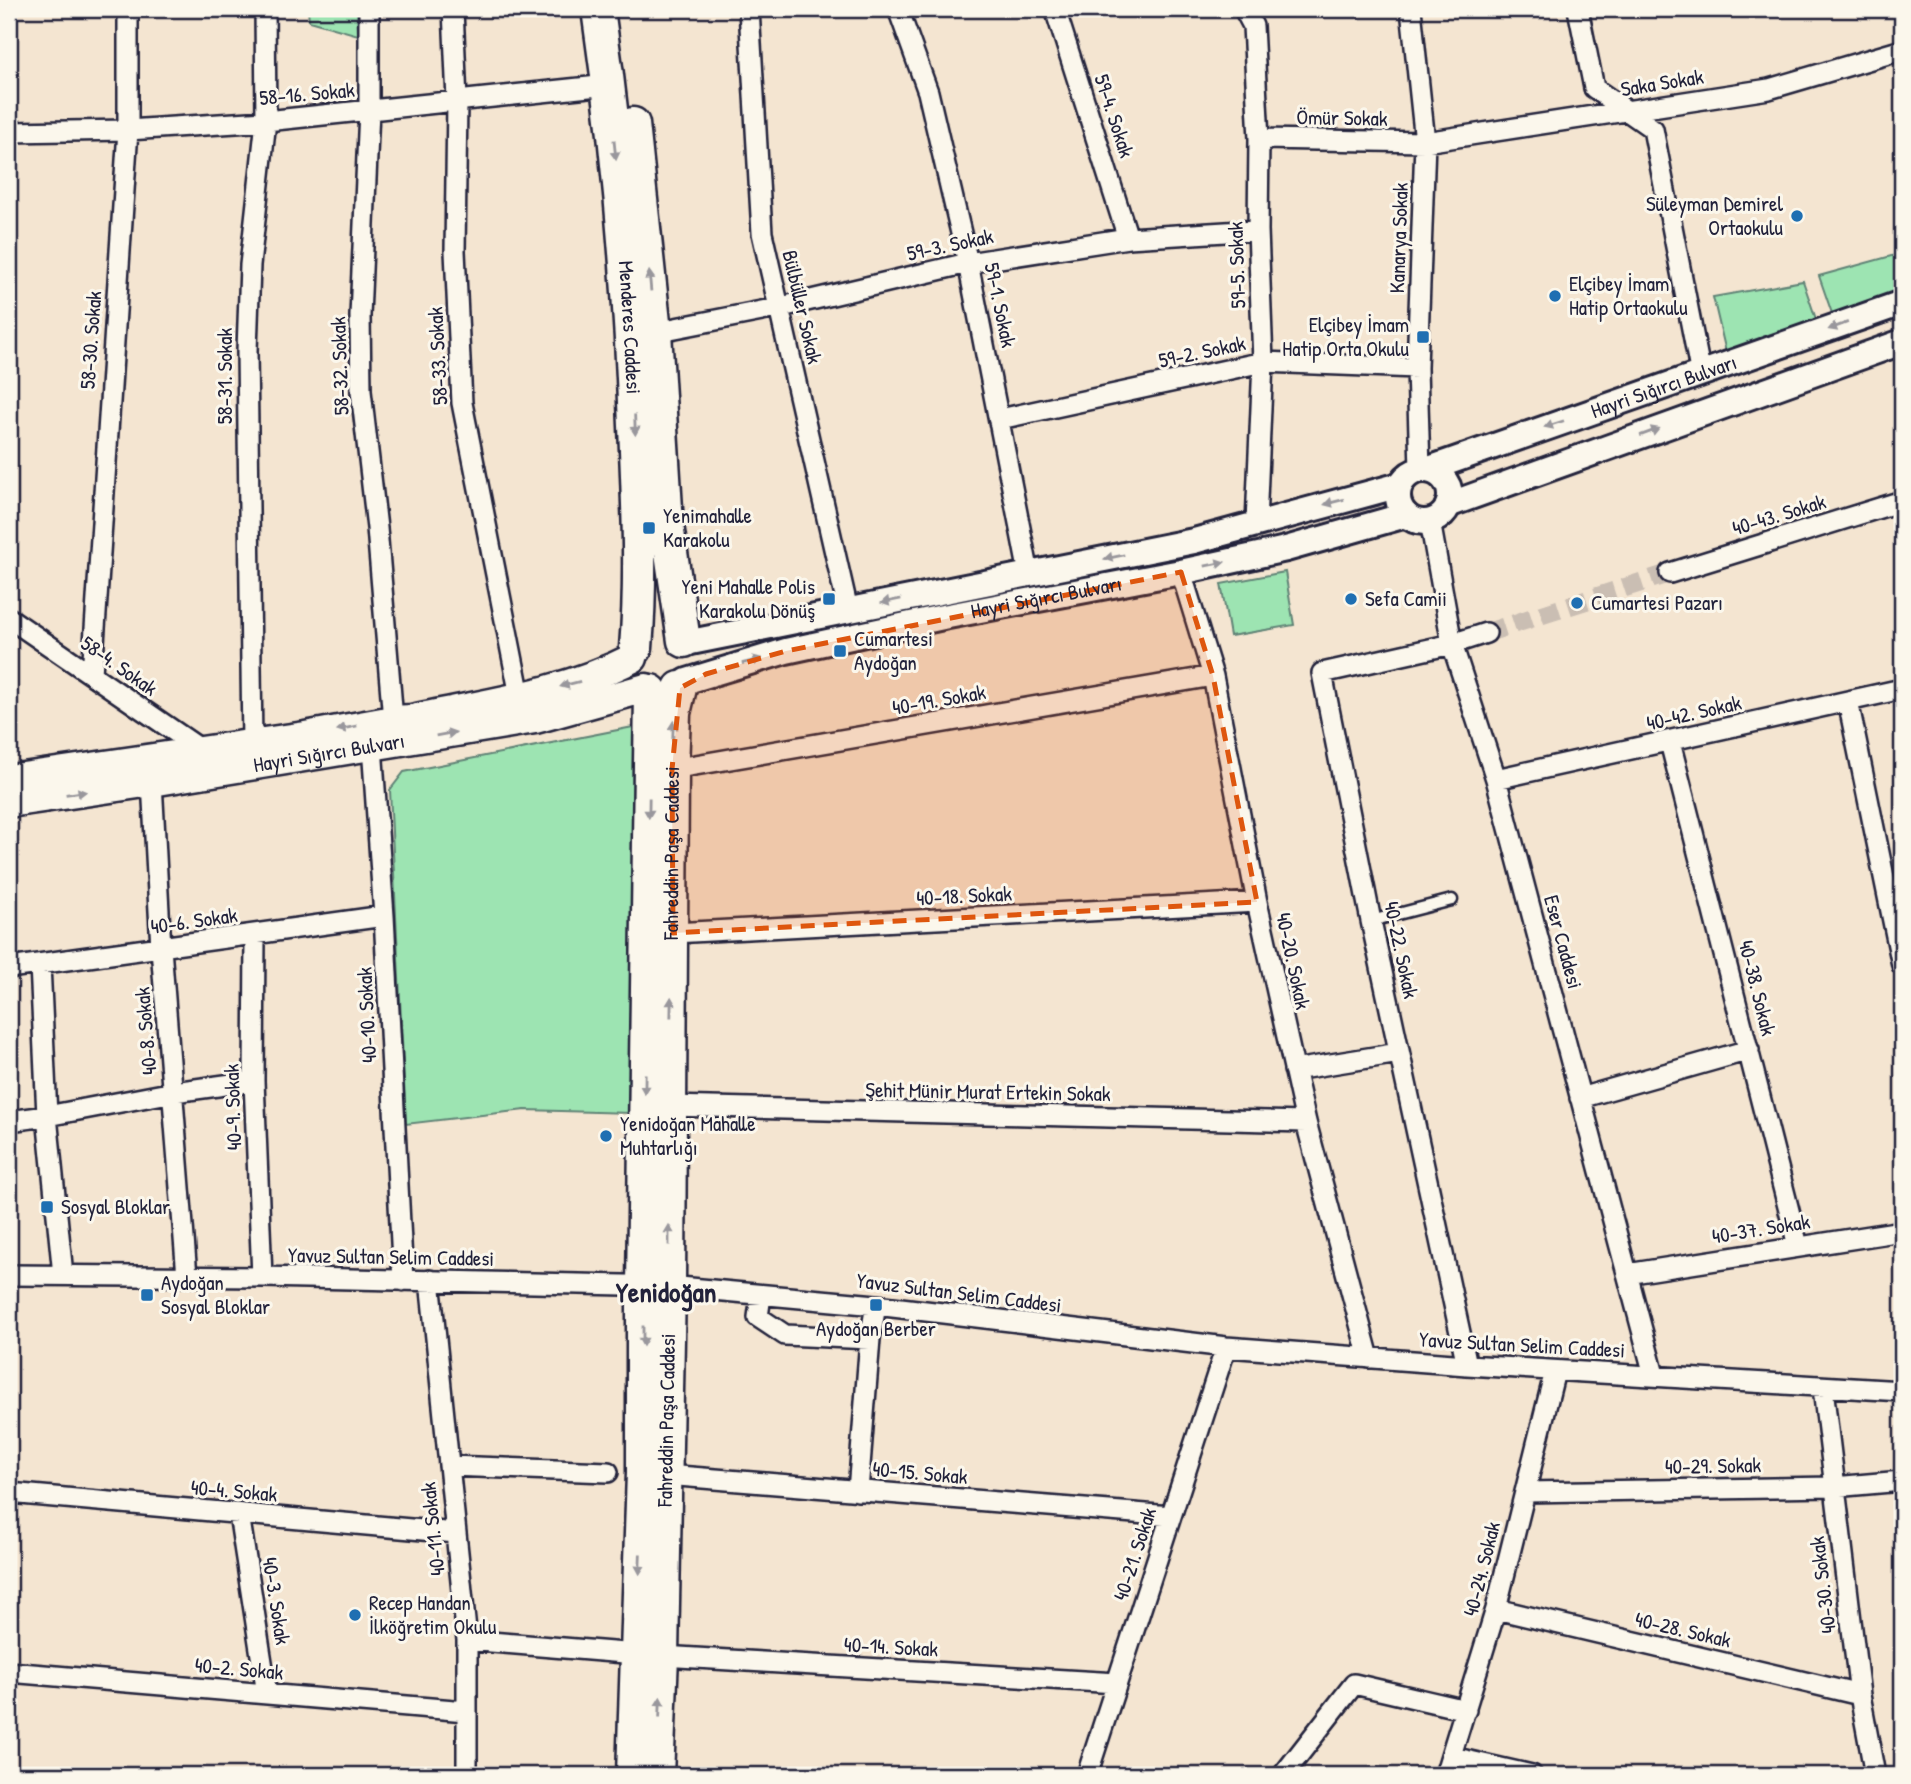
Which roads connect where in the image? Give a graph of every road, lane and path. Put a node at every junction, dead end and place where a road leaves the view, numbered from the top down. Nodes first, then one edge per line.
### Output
1 (128, 9) edge
2 (265, 9) edge
3 (369, 9) edge
4 (453, 9) edge
5 (598, 9) edge
6 (619, 9) edge
7 (749, 9) edge
8 (898, 9) edge
9 (1055, 9) edge
10 (1411, 9) edge
11 (1578, 9) edge
12 (1252, 14) edge
13 (1902, 50) edge
14 (608, 85) junction
15 (457, 101) junction
16 (369, 110) junction
17 (1626, 111) junction
18 (266, 121) junction
19 (128, 130) junction
20 (9, 132) edge
21 (1259, 139) junction
22 (1425, 142) junction
23 (1258, 230) junction
24 (1128, 238) junction
25 (968, 263) junction
26 (1902, 303) edge
27 (777, 308) junction
28 (655, 332) junction
29 (1902, 342) edge
30 (1263, 362) junction
31 (1417, 368) junction
32 (1701, 375) junction
33 (1000, 419) junction
34 (1423, 470) junction
35 (1400, 485) junction
36 (1902, 501) edge
37 (1439, 513) junction
38 (1406, 515) junction
39 (1256, 523) junction
40 (1181, 572) junction
41 (1670, 573) tunnel mouth
42 (1029, 574) junction
43 (848, 610) junction
44 (9, 618) edge
45 (1486, 633) tunnel mouth
46 (685, 642) junction
47 (1452, 644) junction
48 (634, 653) junction
49 (92, 674) junction
50 (1213, 676) junction
51 (666, 687) junction
52 (1902, 689) edge
53 (520, 696) junction
54 (1848, 701) junction
55 (393, 720) junction
56 (1670, 742) junction
57 (252, 744) junction
58 (372, 746) junction
59 (203, 751) junction
60 (672, 769) junction
61 (9, 779) edge
62 (1496, 779) junction
63 (152, 782) junction
64 (9, 803) edge
65 (1893, 876) edge
66 (1452, 900) dead end
67 (1257, 902) junction
68 (384, 916) junction
69 (1371, 921) junction
70 (673, 933) junction
71 (255, 936) junction
72 (161, 948) junction
73 (40, 964) junction
74 (1902, 965) edge
75 (9, 968) edge
76 (1749, 1050) junction
77 (1399, 1053) junction
78 (1294, 1070) junction
79 (254, 1081) junction
80 (174, 1092) junction
81 (1580, 1098) junction
82 (669, 1106) junction
83 (47, 1116) junction
84 (9, 1121) edge
85 (1306, 1122) junction
86 (1902, 1231) edge
87 (1798, 1246) junction
88 (1627, 1274) junction
89 (9, 1275) edge
90 (63, 1275) junction
91 (187, 1276) junction
92 (262, 1277) junction
93 (430, 1280) junction
94 (403, 1281) junction
95 (656, 1286) junction
96 (761, 1295) junction
97 (876, 1305) junction
98 (870, 1339) junction
99 (1226, 1347) junction
100 (1369, 1358) junction
101 (1466, 1365) junction
102 (1555, 1371) junction
103 (1654, 1375) junction
104 (1824, 1388) junction
105 (1902, 1391) edge
106 (449, 1466) junction
107 (608, 1472) dead end
108 (666, 1475) junction
109 (1902, 1481) edge
110 (1834, 1487) junction
111 (858, 1490) junction
112 (1525, 1492) junction
113 (9, 1493) edge
114 (239, 1514) junction
115 (1171, 1516) junction
116 (456, 1533) junction
117 (1496, 1609) junction
118 (467, 1640) junction
119 (650, 1655) junction
120 (9, 1672) edge
121 (1117, 1683) junction
122 (267, 1694) junction
123 (1860, 1696) junction
124 (1466, 1710) junction
125 (466, 1711) junction
126 (1449, 1766) edge
127 (467, 1775) edge
128 (633, 1775) edge
129 (657, 1775) edge
130 (1087, 1775) edge
131 (1283, 1775) edge
132 (1532, 1775) edge
133 (1875, 1775) edge

1 - 19 street, 58-30. Sokak
2 - 18 street, 58-31. Sokak
3 - 16 street, 58-32. Sokak
4 - 15 street, 58-33. Sokak
5 - 14 main road, Menderes Caddesi
28 -> 6 main road, Menderes Caddesi
7 - 27 street, Bülbüller Sokak
8 - 25 street, 59-1. Sokak
9 - 24 street, 59-4. Sokak
10 - 22 street, Kanarya Sokak
11 - 17 street
12 - 21 street, 59-5. Sokak
13 - 17 street, Saka Sokak
14 - 15 street, 58-16. Sokak
14 -> 48 main road, Menderes Caddesi
15 - 16 street, 58-16. Sokak
15 - 53 street, 58-33. Sokak
16 - 18 street, 58-16. Sokak
16 - 55 street, 58-32. Sokak
17 - 22 street, Saka Sokak
17 - 32 street
18 - 19 street, 58-16. Sokak
18 - 57 street, 58-31. Sokak
19 - 20 street, 58-16. Sokak
19 - 49 street, 58-30. Sokak
21 - 22 street, Ömür Sokak
21 - 23 street, 59-5. Sokak
22 - 31 street, Kanarya Sokak
23 - 24 street, 59-3. Sokak
23 - 30 street, 59-5. Sokak
24 - 25 street, 59-3. Sokak
25 - 27 street, 59-3. Sokak
25 - 33 street, 59-1. Sokak
26 -> 32 street, Hayri Sığırcı Bulvarı
27 - 28 street, 59-3. Sokak
27 - 43 street, Bülbüller Sokak
28 - 46 main road, Menderes Caddesi
37 -> 29 street, Hayri Sığırcı Bulvarı
30 - 31 street, 59-2. Sokak
30 - 33 street, 59-2. Sokak
30 - 39 street, 59-5. Sokak
31 - 34 street, Kanarya Sokak
32 -> 34 street, Hayri Sığırcı Bulvarı
33 - 42 street, 59-1. Sokak
34 - 35 street
34 - 37 street
35 - 38 street
35 -> 39 street, Hayri Sığırcı Bulvarı
36 - 41 street, 40-43. Sokak
37 - 38 street
37 - 47 street, Eser Caddesi
40 -> 38 street, Hayri Sığırcı Bulvarı
39 -> 42 street, Hayri Sığırcı Bulvarı
40 - 50 street, 40-20. Sokak
51 -> 40 street, Hayri Sığırcı Bulvarı
42 -> 43 street, Hayri Sığırcı Bulvarı
43 - 46 street, Hayri Sığırcı Bulvarı
44 - 49 street, 58-4. Sokak
45 - 47 street
46 - 48 main road
46 - 51 main road
47 - 62 street, Eser Caddesi
47 - 69 street, 40-22. Sokak
48 - 51 main road
48 -> 53 main road, Hayri Sığırcı Bulvarı
49 - 59 street, 58-4. Sokak
50 - 60 street, 40-19. Sokak
50 - 67 street, 40-20. Sokak
58 -> 51 main road, Hayri Sığırcı Bulvarı
60 -> 51 main road, Fahreddin Paşa Caddesi
51 -> 95 main road, Fahreddin Paşa Caddesi
52 - 54 street, 40-42. Sokak
53 - 55 main road, Hayri Sığırcı Bulvarı
54 - 56 street, 40-42. Sokak
54 - 65 street
55 -> 57 main road, Hayri Sığırcı Bulvarı
56 - 62 street, 40-42. Sokak
56 - 76 street, 40-38. Sokak
57 - 59 main road, Hayri Sığırcı Bulvarı
58 - 63 main road, Hayri Sığırcı Bulvarı
58 - 68 street, 40-10. Sokak
59 - 61 main road, Hayri Sığırcı Bulvarı
60 - 70 main road, Fahreddin Paşa Caddesi
62 - 81 street, Eser Caddesi
64 -> 63 main road, Hayri Sığırcı Bulvarı
63 - 72 street, 40-8. Sokak
65 - 74 street
66 - 69 lane
67 - 70 street, 40-18. Sokak
67 - 78 street, 40-20. Sokak
68 - 71 street, 40-6. Sokak
68 - 94 street, 40-10. Sokak
69 - 77 street, 40-22. Sokak
82 -> 70 main road, Fahreddin Paşa Caddesi
71 - 72 street, 40-6. Sokak
71 - 79 street, 40-9. Sokak
72 - 73 street, 40-6. Sokak
72 - 80 street, 40-8. Sokak
73 - 75 street, 40-6. Sokak
73 - 83 street
76 - 81 street
76 - 87 street, 40-38. Sokak
77 - 78 street
77 - 101 street, 40-22. Sokak
78 - 85 street, 40-20. Sokak
79 - 80 street
79 - 92 street, 40-9. Sokak
80 - 83 street
80 - 91 street, 40-8. Sokak
81 - 88 street, Eser Caddesi
82 - 85 street, Şehit Münir Murat Ertekin Sokak
95 -> 82 main road, Fahreddin Paşa Caddesi
83 - 84 street
83 - 90 street
85 - 100 street, 40-20. Sokak
86 - 87 street, 40-37. Sokak
87 - 88 street, 40-37. Sokak
88 - 103 street, Eser Caddesi
89 - 90 street, Yavuz Sultan Selim Caddesi
90 - 91 street, Yavuz Sultan Selim Caddesi
91 - 92 street, Yavuz Sultan Selim Caddesi
92 - 94 street, Yavuz Sultan Selim Caddesi
93 - 94 street, Yavuz Sultan Selim Caddesi
93 - 95 street, Yavuz Sultan Selim Caddesi
93 - 106 street, 40-11. Sokak
95 - 96 street, Yavuz Sultan Selim Caddesi
95 - 108 main road, Fahreddin Paşa Caddesi
95 -> 119 main road, Fahreddin Paşa Caddesi
96 - 97 street, Yavuz Sultan Selim Caddesi
96 - 98 street
97 - 98 street
97 - 99 street, Yavuz Sultan Selim Caddesi
98 - 111 street
99 - 100 street, Yavuz Sultan Selim Caddesi
99 - 115 street, 40-21. Sokak
100 - 101 street, Yavuz Sultan Selim Caddesi
101 - 102 street, Yavuz Sultan Selim Caddesi
102 - 103 street, Yavuz Sultan Selim Caddesi
102 - 112 street, 40-24. Sokak
103 - 104 street, Yavuz Sultan Selim Caddesi
104 - 105 street, Yavuz Sultan Selim Caddesi
104 - 110 street, 40-30. Sokak
106 - 107 street
106 - 116 street, 40-11. Sokak
108 - 111 street, 40-15. Sokak
108 - 119 main road, Fahreddin Paşa Caddesi
109 - 110 street, 40-29. Sokak
110 - 112 street, 40-29. Sokak
110 - 123 street, 40-30. Sokak
111 - 115 street, 40-15. Sokak
112 - 117 street, 40-24. Sokak
113 - 114 street, 40-4. Sokak
114 - 116 street, 40-4. Sokak
114 - 122 street, 40-3. Sokak
115 - 121 street, 40-21. Sokak
116 - 118 street, 40-11. Sokak
117 - 123 street, 40-28. Sokak
117 - 124 street, 40-24. Sokak
118 - 119 street, 40-14. Sokak
118 - 125 street, 40-11. Sokak
119 - 121 street, 40-14. Sokak
119 - 128 main road, Fahreddin Paşa Caddesi
129 -> 119 main road, Fahreddin Paşa Caddesi
120 - 122 street, 40-2. Sokak
121 - 130 street, 40-21. Sokak
122 - 125 street, 40-2. Sokak
123 - 133 street, 40-30. Sokak
124 - 126 street, 40-24. Sokak
124 - 131 street
125 - 127 street, 40-11. Sokak
126 - 132 street

